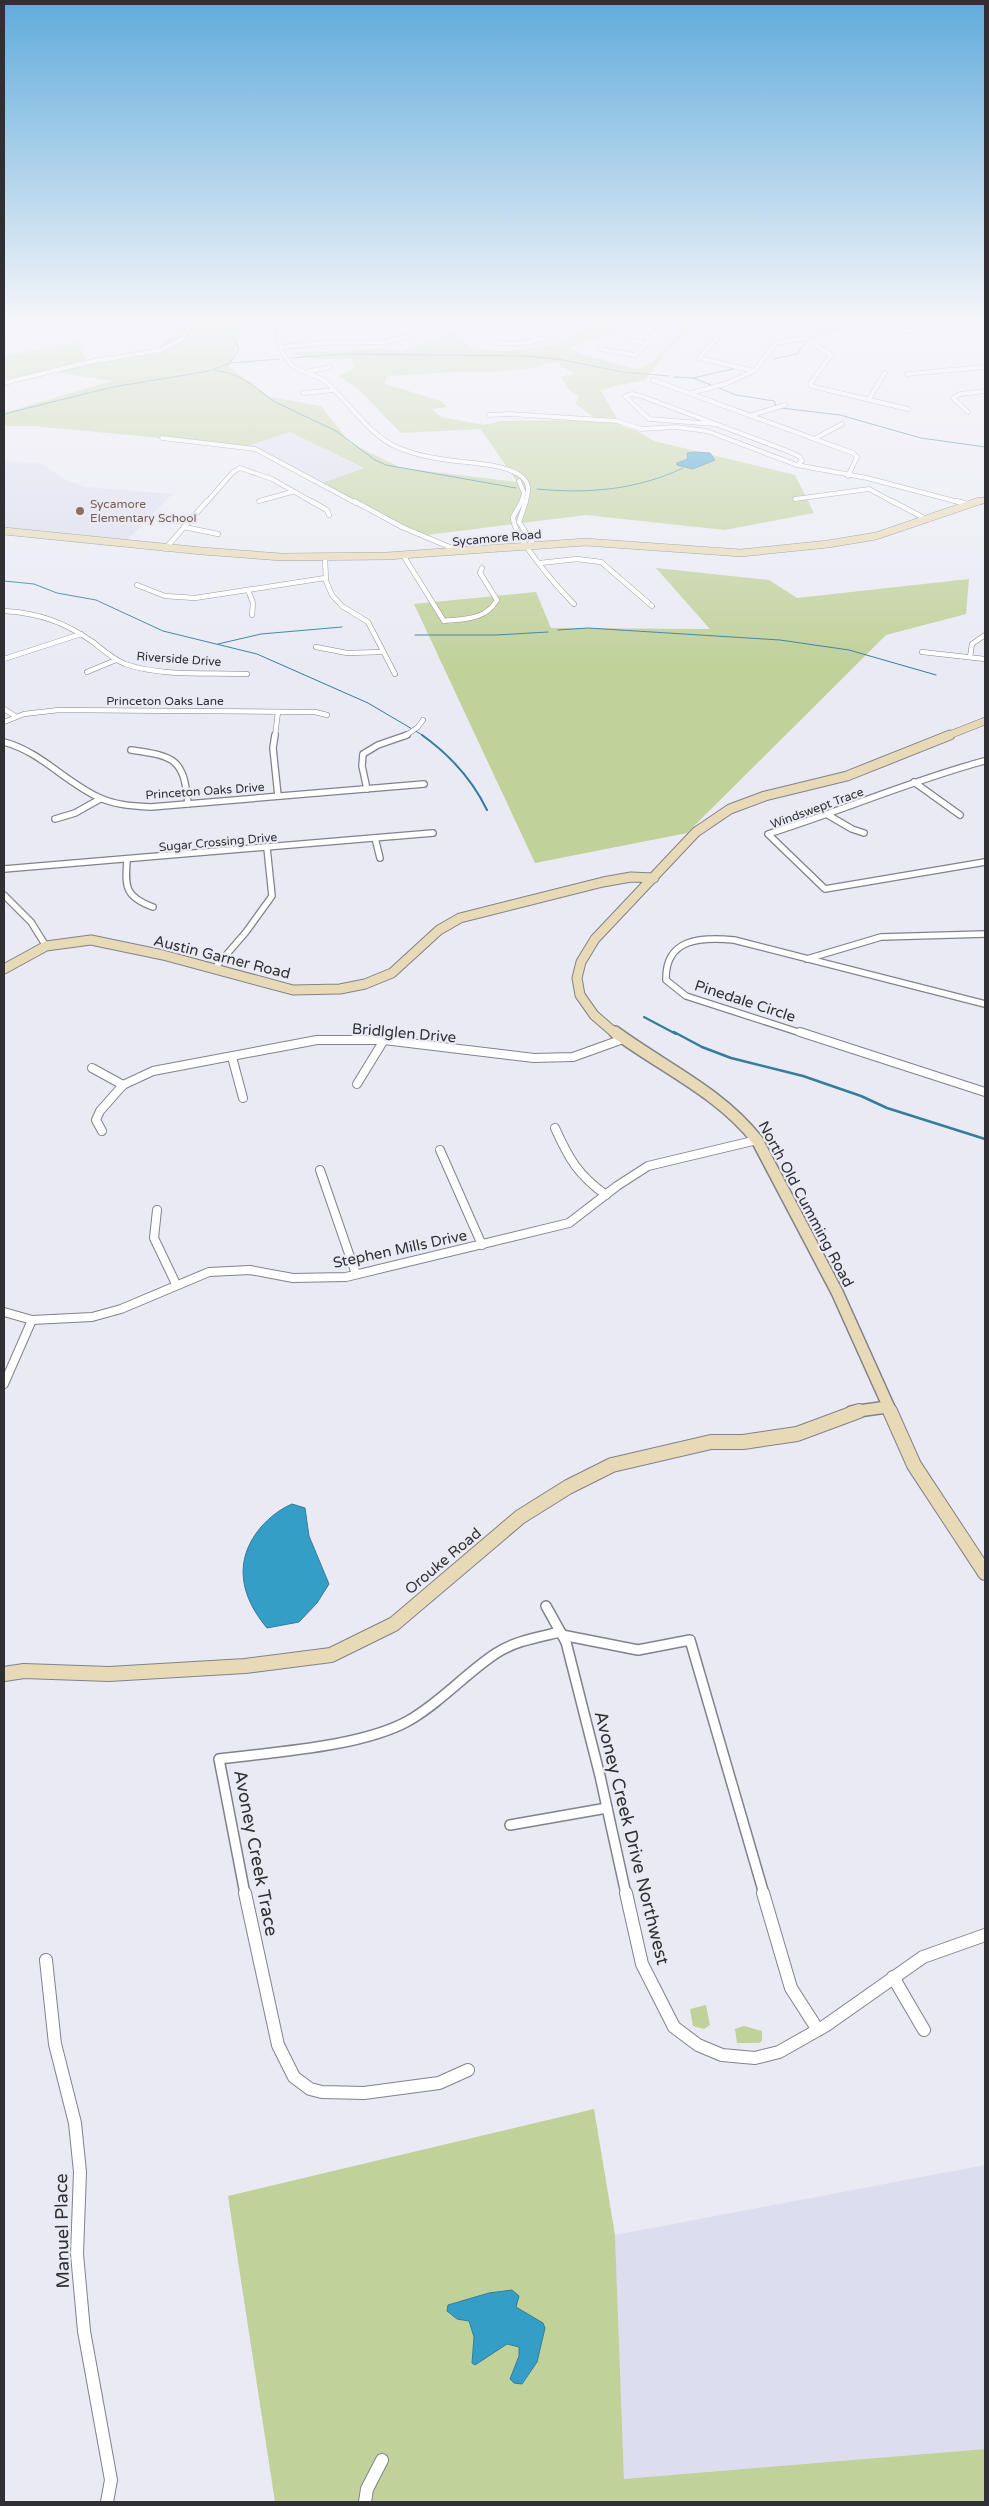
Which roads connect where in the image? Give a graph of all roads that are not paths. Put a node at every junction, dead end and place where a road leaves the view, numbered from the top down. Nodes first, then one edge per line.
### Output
1 (379, 435) edge
2 (717, 435) edge
3 (743, 435) edge
4 (808, 435) edge
5 (822, 435) edge
6 (162, 438) dead end
7 (816, 438) junction
8 (797, 466) junction
9 (848, 476) junction
10 (292, 492) junction
11 (795, 499) dead end
12 (985, 500) edge
13 (259, 501) dead end
14 (967, 504) junction
15 (329, 516) dead end
16 (926, 519) junction
17 (184, 527) junction
18 (4, 531) edge
19 (218, 534) dead end
20 (527, 546) junction
21 (165, 548) junction
22 (461, 552) junction
23 (403, 556) junction
24 (324, 558) junction
25 (540, 563) junction
26 (482, 568) dead end
27 (324, 578) junction
28 (137, 585) dead end
29 (248, 590) junction
30 (574, 604) dead end
31 (652, 606) dead end
32 (4, 611) edge
33 (252, 615) dead end
34 (81, 634) junction
35 (985, 635) edge
36 (316, 647) dead end
37 (383, 652) junction
38 (922, 652) dead end
39 (970, 657) junction
40 (4, 659) edge
41 (985, 659) edge
42 (116, 660) junction
43 (87, 672) dead end
44 (247, 674) dead end
45 (395, 674) dead end
46 (4, 709) edge
47 (278, 712) junction
48 (327, 715) dead end
49 (15, 716) junction
50 (423, 720) dead end
51 (985, 721) edge
52 (4, 722) edge
53 (4, 742) edge
54 (131, 750) dead end
55 (978, 755) dead end
56 (985, 762) edge
57 (914, 782) junction
58 (424, 784) dead end
59 (367, 789) junction
60 (278, 796) junction
61 (100, 799) junction
62 (188, 804) junction
63 (828, 815) junction
64 (960, 815) dead end
65 (55, 819) dead end
66 (864, 832) dead end
67 (433, 833) dead end
68 (375, 838) junction
69 (267, 848) junction
70 (380, 858) dead end
71 (127, 860) junction
72 (985, 862) edge
73 (4, 869) edge
74 (654, 878) junction
75 (4, 895) edge
76 (153, 907) dead end
77 (985, 934) edge
78 (46, 946) junction
79 (807, 959) junction
80 (4, 969) edge
81 (214, 969) junction
82 (985, 1004) edge
83 (623, 1039) junction
84 (384, 1040) junction
85 (232, 1057) junction
86 (92, 1068) dead end
87 (357, 1084) dead end
88 (122, 1085) junction
89 (985, 1092) edge
90 (243, 1098) dead end
91 (555, 1128) dead end
92 (102, 1131) dead end
93 (757, 1140) junction
94 (440, 1150) dead end
95 (320, 1170) dead end
96 (606, 1195) junction
97 (157, 1210) dead end
98 (482, 1245) junction
99 (356, 1274) junction
100 (176, 1284) junction
101 (4, 1312) edge
102 (32, 1320) junction
103 (4, 1384) edge
104 (887, 1407) junction
105 (985, 1573) edge
106 (546, 1606) dead end
107 (561, 1634) junction
108 (4, 1674) edge
109 (607, 1808) junction
110 (510, 1825) dead end
111 (985, 1935) edge
112 (46, 1960) dead end
113 (893, 1977) junction
114 (818, 2030) junction
115 (924, 2030) dead end
116 (468, 2070) dead end
117 (382, 2460) dead end
118 (106, 2502) edge
119 (365, 2502) edge

1 - 20 street
2 - 8 street
3 - 8 street
4 - 7 street
5 - 7 street
6 - 22 street
7 - 9 street
8 - 9 street
9 - 14 street
10 - 13 street
10 - 15 street
10 - 17 street
11 - 16 street
12 - 14 street, Sycamore Road
14 - 16 street, Sycamore Road
16 - 20 street, Sycamore Road
17 - 19 street
17 - 21 street
18 - 21 street, Sycamore Road
20 - 22 street, Sycamore Road
20 - 25 street
21 - 24 street, Sycamore Road
22 - 23 street, Sycamore Road
23 - 24 street, Sycamore Road
23 - 26 street
24 - 27 street
25 - 30 street
25 - 31 street
27 - 29 street
27 - 37 street
28 - 29 street
29 - 33 street
32 - 34 street, Riverside Drive
34 - 40 street
34 - 42 street, Riverside Drive
35 - 39 street
36 - 37 street
37 - 45 street
38 - 39 street
39 - 41 street
42 - 43 street
42 - 44 street, Riverside Drive
46 - 49 street
47 - 48 street, Princeton Oaks Lane
47 - 49 street, Princeton Oaks Lane
47 - 60 street
49 - 52 street, Princeton Oaks Lane
50 - 59 street
51 - 74 street, North Old Cumming Road
53 - 61 street, Princeton Oaks Drive
54 - 62 street
55 - 56 street
56 - 57 street, Windswept Trace
57 - 63 street, Windswept Trace
57 - 64 street
58 - 59 street, Princeton Oaks Drive
59 - 60 street, Princeton Oaks Drive
60 - 62 street, Princeton Oaks Drive
61 - 62 street, Princeton Oaks Drive
61 - 65 street
63 - 66 street
63 - 72 street, Windswept Trace
67 - 68 street, Sugar Crossing Drive
68 - 69 street, Sugar Crossing Drive
68 - 70 street
69 - 71 street, Sugar Crossing Drive
69 - 81 street
71 - 73 street, Sugar Crossing Drive
71 - 76 street
74 - 81 street, Austin Garner Road
74 - 83 street, North Old Cumming Road
75 - 78 street
77 - 79 street
78 - 80 street, Austin Garner Road
78 - 81 street, Austin Garner Road
79 - 82 street, Pinedale Circle
79 - 89 street, Pinedale Circle
83 - 84 street, Bridlglen Drive
83 - 93 street, North Old Cumming Road
84 - 85 street, Bridlglen Drive
84 - 87 street
85 - 88 street, Bridlglen Drive
85 - 90 street
86 - 88 street
88 - 92 street, Bridlglen Drive
91 - 96 street
93 - 96 street, Stephen Mills Drive
93 - 104 street, North Old Cumming Road
94 - 98 street
95 - 99 street
96 - 98 street, Stephen Mills Drive
97 - 100 street
98 - 99 street, Stephen Mills Drive
99 - 100 street, Stephen Mills Drive
100 - 102 street, Stephen Mills Drive
101 - 102 street, Stephen Mills Drive
102 - 103 street
104 - 105 street, North Old Cumming Road
104 - 108 street, Orouke Road
106 - 107 street, Avoney Creek Drive Northwest
107 - 109 street, Avoney Creek Drive Northwest
107 - 114 street
107 - 116 street, Avoney Creek Trace
109 - 110 street
109 - 114 street, Avoney Creek Drive Northwest
111 - 113 street, Avoney Creek Drive Northwest
112 - 118 street, Manuel Place
113 - 114 street, Avoney Creek Drive Northwest
113 - 115 street
117 - 119 street

